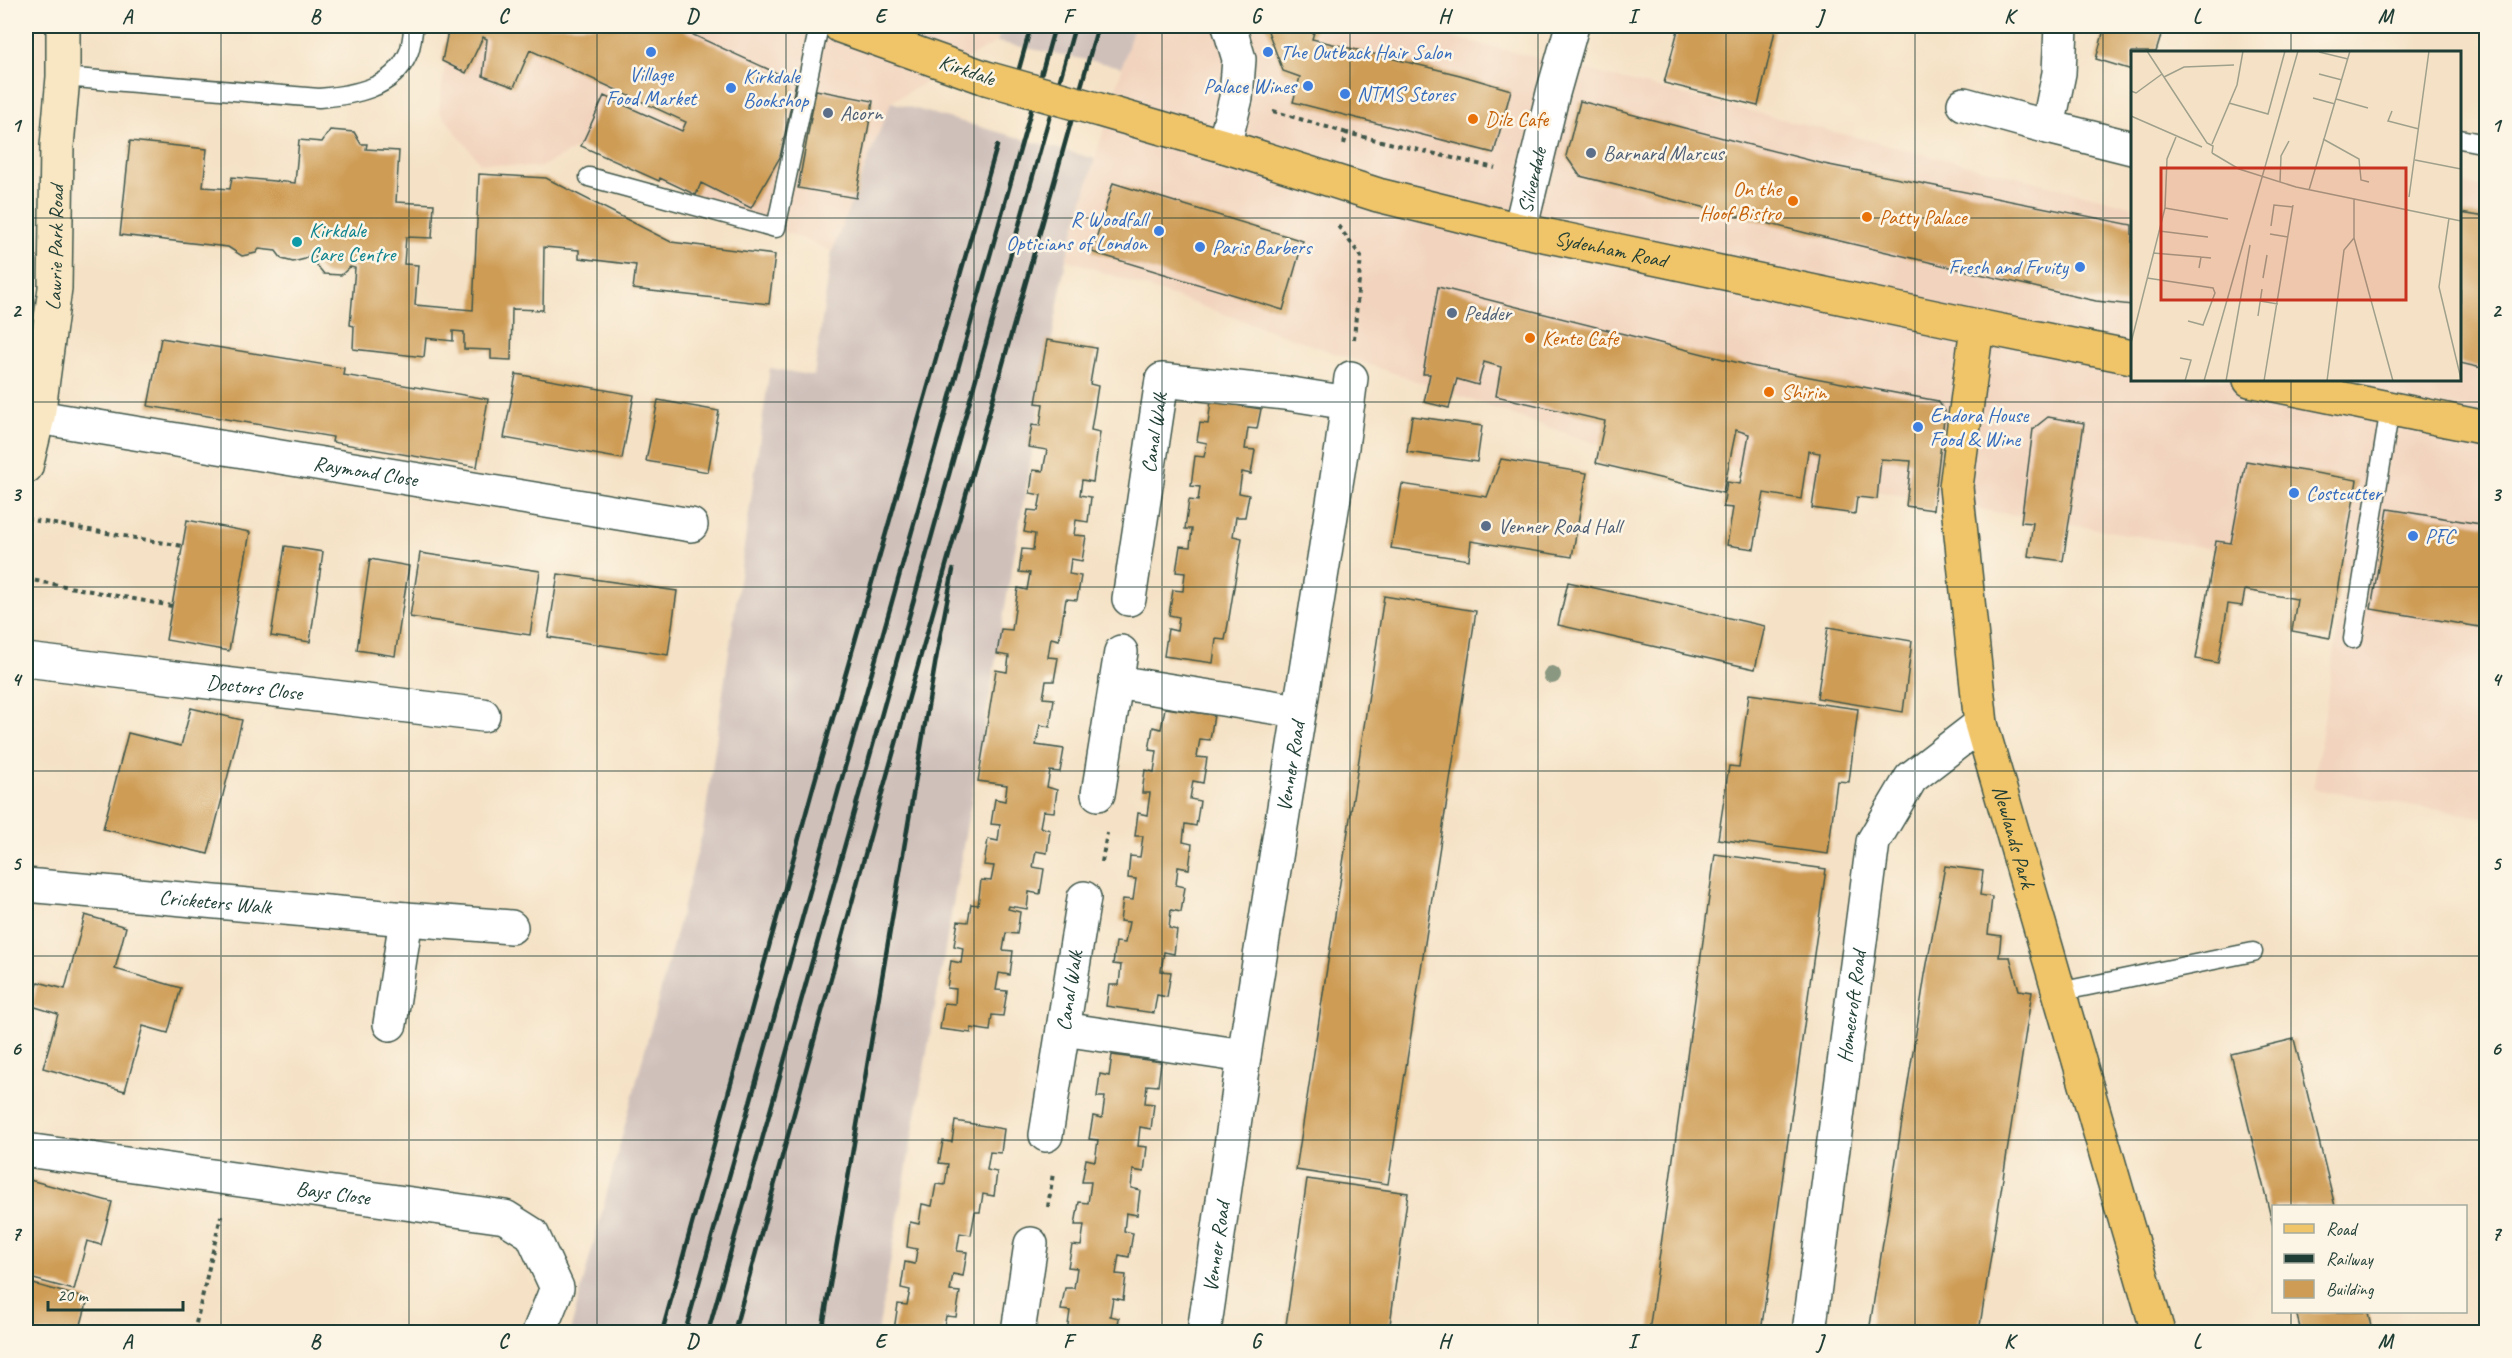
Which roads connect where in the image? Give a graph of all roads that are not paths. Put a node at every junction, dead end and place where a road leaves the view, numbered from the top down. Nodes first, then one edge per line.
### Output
1 (63, 26) edge
2 (414, 26) edge
3 (819, 26) edge
4 (840, 26) edge
5 (1229, 26) edge
6 (1572, 26) edge
7 (2061, 26) edge
8 (63, 77) junction
9 (1964, 104) dead end
10 (1096, 109) joint
11 (2048, 127) junction
12 (2461, 139) edge
13 (2487, 144) edge
14 (1224, 146) junction
15 (2131, 148) edge
16 (589, 177) dead end
17 (1520, 230) junction
18 (1977, 326) junction
19 (2131, 357) edge
20 (2255, 381) edge
21 (1349, 391) joint
22 (2390, 408) junction
23 (38, 417) junction
24 (2487, 428) edge
25 (26, 467) edge
26 (691, 525) dead end
27 (1130, 599) dead end
28 (2353, 639) dead end
29 (26, 660) edge
30 (1298, 711) junction
31 (483, 715) dead end
32 (1981, 724) junction
33 (1098, 794) road end
34 (26, 885) edge
35 (1084, 898) road end
36 (406, 919) junction
37 (511, 927) dead end
38 (2253, 952) dead end
39 (2059, 992) junction
40 (390, 1024) dead end
41 (1063, 1029) junction
42 (1244, 1056) junction
43 (1046, 1135) road end
44 (26, 1150) edge
45 (1031, 1244) road end
46 (539, 1332) edge
47 (1018, 1332) edge
48 (1204, 1332) edge
49 (1809, 1332) edge
50 (2157, 1332) edge

1 - 8 street, Lawrie Park Road
2 - 8 lane
3 - 16 lane
4 - 10 main road, Kirkdale, bridge
5 - 14 street
6 - 17 street, Silverdale
7 - 11 street
8 - 23 street, Lawrie Park Road
9 - 11 street
10 - 14 main road, Sydenham Road
11 - 15 street
12 - 13 lane
14 - 17 main road, Sydenham Road
17 - 18 main road, Sydenham Road
18 - 19 main road, Sydenham Road
18 - 32 main road, Newlands Park
20 - 22 main road
21 - 27 street, Canal Walk
21 - 30 street, Venner Road
22 - 24 main road
22 - 28 lane
23 - 25 street, Lawrie Park Road
23 - 26 street, Raymond Close
29 - 31 street, Doctors Close
30 - 33 street
30 - 42 street, Venner Road
32 - 39 main road, Newlands Park
32 - 49 street, Homecroft Road
34 - 36 street, Cricketers Walk
35 - 41 street, Canal Walk
36 - 37 street, Cricketers Walk
36 - 40 street
38 - 39 lane
39 - 50 main road, Newlands Park
41 - 42 street
41 - 43 street, Canal Walk
42 - 48 street, Venner Road
44 - 46 street, Bays Close
45 - 47 street

